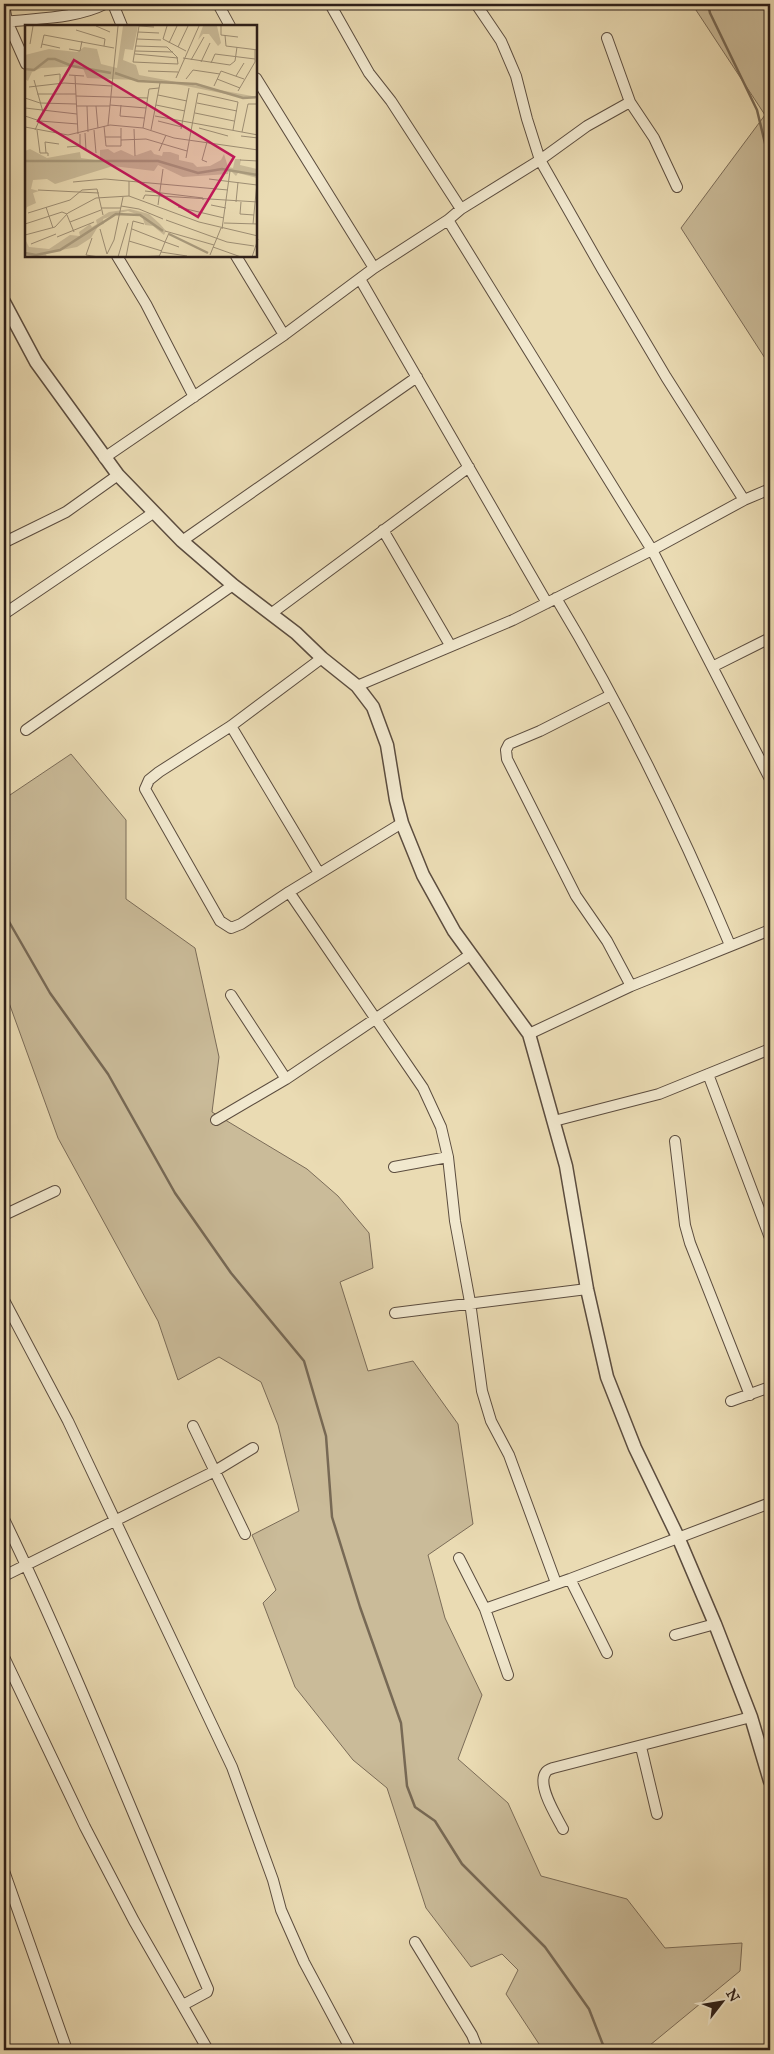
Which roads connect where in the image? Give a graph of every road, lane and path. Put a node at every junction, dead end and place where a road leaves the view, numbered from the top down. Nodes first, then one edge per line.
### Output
1 (105, 4) edge
2 (113, 4) edge
3 (218, 4) edge
4 (330, 4) edge
5 (477, 4) edge
6 (4, 5) edge
7 (6, 21) edge
8 (122, 25) edge
9 (229, 25) edge
10 (606, 38) dead end
11 (25, 62) edge
12 (258, 81) edge
13 (630, 102) junction
14 (540, 160) junction
15 (676, 187) dead end
16 (461, 209) junction
17 (448, 220) junction
18 (118, 258) edge
19 (237, 258) edge
20 (374, 268) junction
21 (360, 279) junction
22 (4, 302) edge
23 (284, 336) junction
24 (417, 377) junction
25 (194, 397) junction
26 (104, 458) junction
27 (468, 467) junction
28 (118, 475) junction
29 (770, 489) edge
30 (744, 500) junction
31 (153, 513) junction
32 (383, 530) junction
33 (4, 541) edge
34 (182, 541) junction
35 (652, 550) junction
36 (233, 585) junction
37 (552, 600) junction
38 (272, 613) junction
39 (4, 614) edge
40 (770, 638) edge
41 (450, 645) junction
42 (322, 658) junction
43 (714, 666) junction
44 (356, 686) junction
45 (611, 695) junction
46 (231, 726) junction
47 (26, 730) dead end
48 (766, 761) edge
49 (770, 779) edge
50 (402, 823) junction
51 (319, 873) junction
52 (289, 892) junction
53 (770, 930) edge
54 (730, 945) junction
55 (470, 955) junction
56 (631, 986) junction
57 (231, 995) dead end
58 (376, 1020) junction
59 (529, 1034) junction
60 (770, 1049) edge
61 (708, 1074) junction
62 (286, 1079) junction
63 (216, 1120) dead end
64 (554, 1121) junction
65 (675, 1141) dead end
66 (448, 1157) junction
67 (394, 1167) dead end
68 (55, 1191) dead end
69 (4, 1215) edge
70 (770, 1238) edge
71 (587, 1289) junction
72 (4, 1300) edge
73 (470, 1302) junction
74 (395, 1313) dead end
75 (770, 1387) edge
76 (750, 1395) junction
77 (731, 1401) dead end
78 (192, 1426) dead end
79 (253, 1448) dead end
80 (215, 1471) junction
81 (770, 1502) edge
82 (4, 1518) edge
83 (114, 1520) junction
84 (245, 1534) dead end
85 (678, 1536) junction
86 (459, 1558) dead end
87 (26, 1566) junction
88 (4, 1576) edge
89 (570, 1579) junction
90 (556, 1583) junction
91 (485, 1608) junction
92 (715, 1624) junction
93 (675, 1635) dead end
94 (608, 1653) dead end
95 (4, 1657) edge
96 (508, 1675) dead end
97 (751, 1716) junction
98 (641, 1746) junction
99 (770, 1781) edge
100 (658, 1814) dead end
101 (563, 1829) dead end
102 (4, 1871) edge
103 (414, 1942) dead end
104 (182, 2005) junction
105 (67, 2050) edge
106 (208, 2050) edge
107 (351, 2050) edge
108 (478, 2050) edge

1 - 7 street
2 - 8 street
3 - 9 street
4 - 16 street
5 - 14 street
6 - 7 street
7 - 11 street
10 - 13 street
12 - 20 street
13 - 14 street
13 - 15 street
14 - 16 street
14 - 30 street
16 - 17 street
17 - 20 street
17 - 35 street
18 - 25 street
19 - 23 street
20 - 21 street
21 - 23 street
21 - 24 street
22 - 26 street
23 - 25 street
24 - 27 street
24 - 34 street
25 - 26 street
26 - 28 street
27 - 32 street
27 - 37 street
28 - 31 street
28 - 33 street
29 - 30 street
30 - 35 street
31 - 34 street
31 - 39 street
32 - 38 street
32 - 41 street
34 - 36 street
35 - 37 street
35 - 43 street
36 - 38 street
36 - 47 street
37 - 41 street
37 - 45 street
38 - 42 street
40 - 43 street
41 - 44 street
42 - 44 street
42 - 46 street
43 - 48 street
44 - 50 street
45 - 54 street
45 - 56 street
46 - 51 street
46 - 52 street
48 - 49 street
50 - 51 street
50 - 55 street
51 - 52 street
52 - 58 street
53 - 54 street
54 - 56 street
55 - 58 street
55 - 59 street
56 - 59 street
57 - 62 street
58 - 62 street
58 - 66 street
59 - 64 street
60 - 61 street
61 - 64 street
61 - 70 street
62 - 63 street
64 - 71 street
65 - 76 street
66 - 67 street
66 - 73 street
68 - 69 street
71 - 73 street
71 - 85 street
72 - 83 street
73 - 74 street
73 - 90 street
75 - 76 street
76 - 77 street
78 - 80 street
79 - 80 street
80 - 83 street
80 - 84 street
81 - 85 street
82 - 87 street
83 - 87 street
83 - 107 street
85 - 89 street
85 - 92 street
86 - 91 street
87 - 88 street
87 - 104 street
89 - 90 street
89 - 94 street
90 - 91 street
91 - 96 street
92 - 93 street
92 - 97 street
95 - 104 street
97 - 98 street
97 - 99 street
98 - 100 street
98 - 101 street
102 - 105 street
103 - 108 street
104 - 106 street

